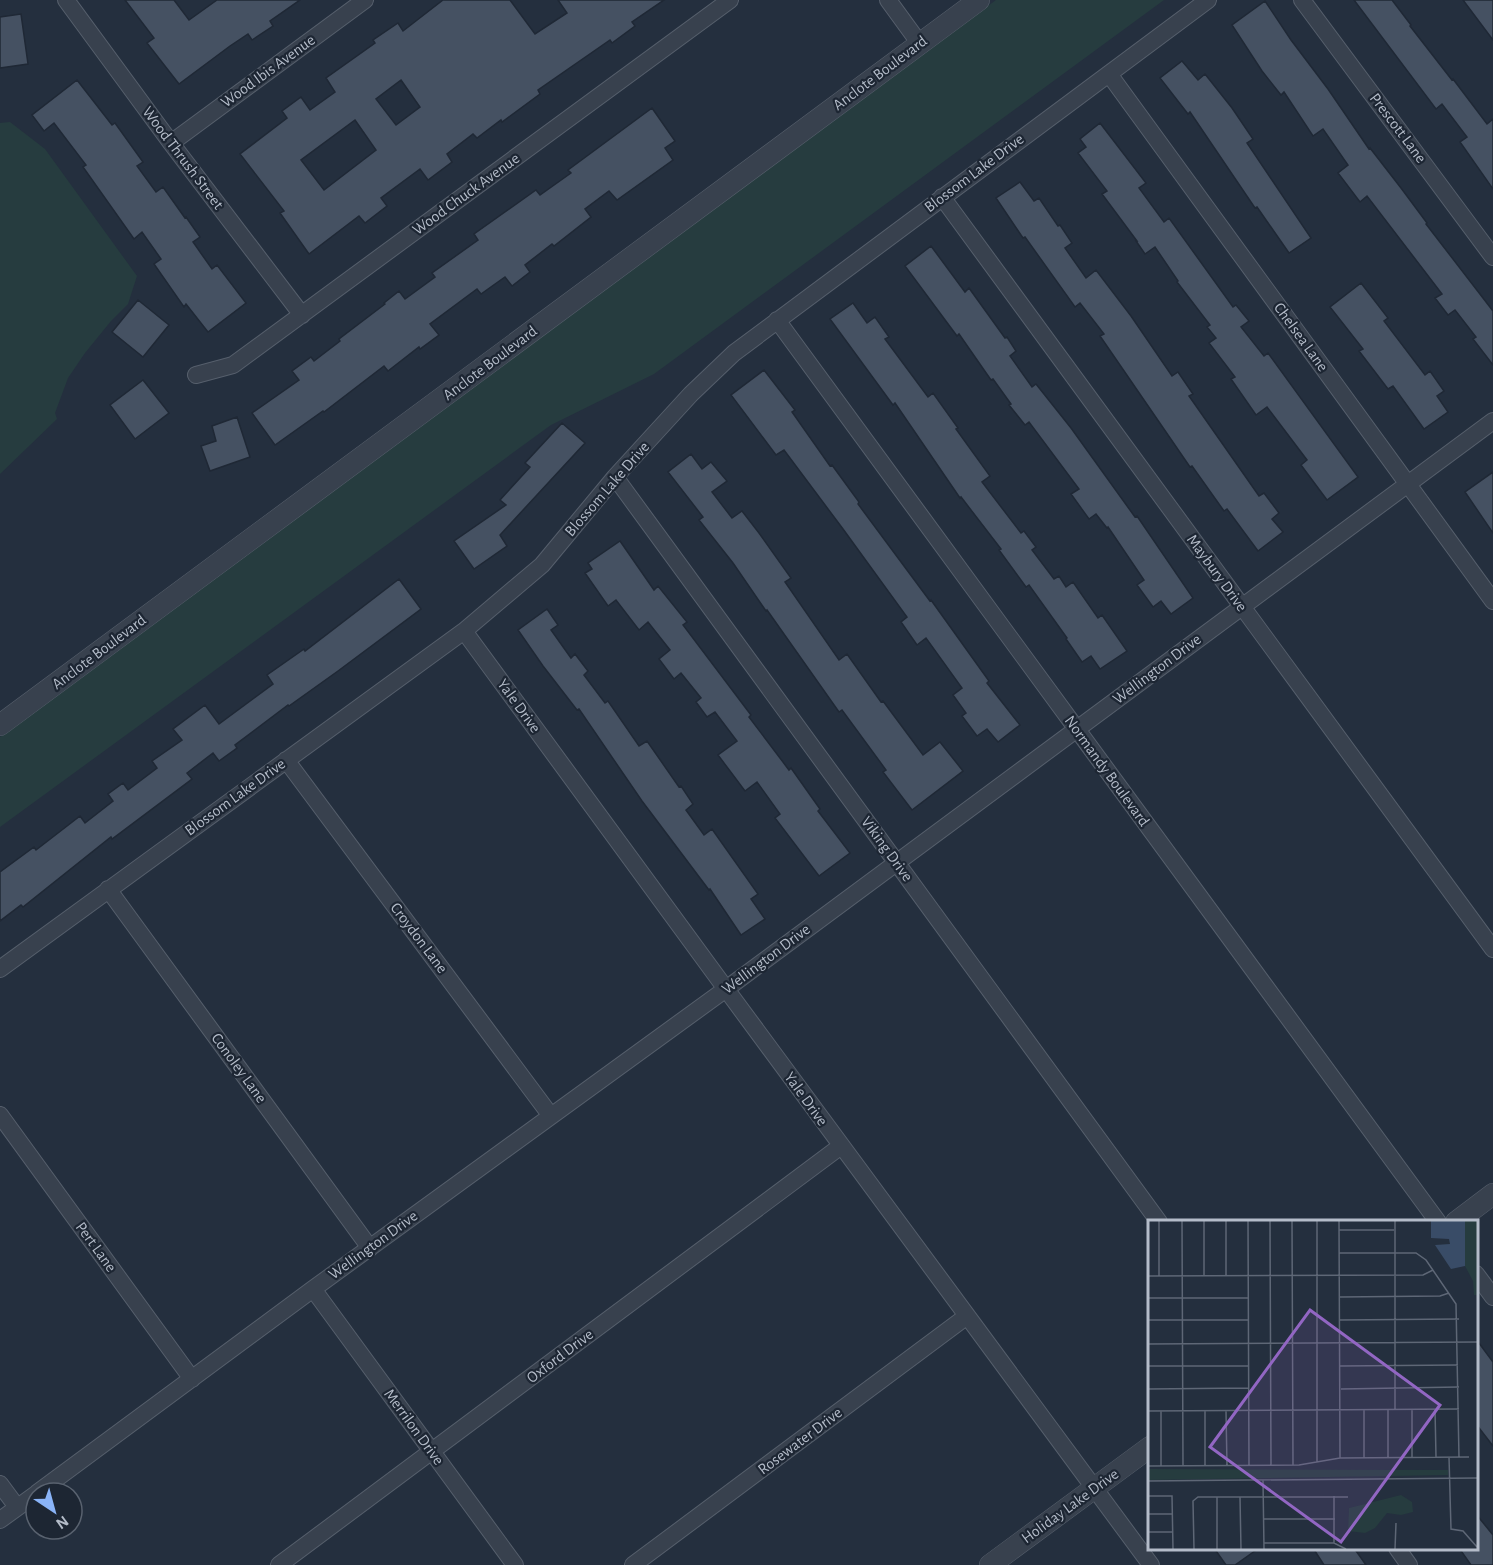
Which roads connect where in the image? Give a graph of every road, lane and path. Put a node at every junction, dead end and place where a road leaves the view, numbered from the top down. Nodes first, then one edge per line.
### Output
1 (66, 0) edge
2 (365, 0) edge
3 (730, 0) edge
4 (888, 0) edge
5 (979, 0) edge
6 (1208, 0) edge
7 (1302, 0) edge
8 (920, 44) junction
9 (1109, 74) junction
10 (171, 143) junction
11 (942, 197) junction
12 (1493, 257) edge
13 (302, 315) junction
14 (777, 320) junction
15 (196, 375) dead end
16 (1493, 421) edge
17 (615, 477) junction
18 (1408, 484) junction
19 (1493, 601) edge
20 (1242, 606) junction
21 (464, 631) junction
22 (0, 725) edge
23 (1077, 729) junction
24 (286, 760) junction
25 (896, 862) junction
26 (108, 889) junction
27 (1493, 950) edge
28 (0, 969) edge
29 (726, 989) junction
30 (0, 1115) edge
31 (551, 1116) junction
32 (841, 1146) junction
33 (1493, 1194) edge
34 (1158, 1220) edge
35 (1437, 1220) edge
36 (1457, 1220) edge
37 (370, 1248) junction
38 (1478, 1277) edge
39 (313, 1289) junction
40 (1493, 1297) edge
41 (967, 1316) junction
42 (192, 1379) junction
43 (1148, 1448) edge
44 (432, 1451) junction
45 (52, 1481) edge
46 (0, 1484) edge
47 (1093, 1489) junction
48 (24, 1502) edge
49 (17, 1507) junction
50 (0, 1521) edge
51 (1398, 1550) edge
52 (279, 1565) edge
53 (514, 1565) edge
54 (633, 1565) edge
55 (990, 1565) edge
56 (1150, 1565) edge
57 (1409, 1565) edge

1 - 10 street, Wood Thrush Street
2 - 10 street, Wood Ibis Avenue
3 - 13 street, Wood Chuck Avenue
4 - 8 street
5 - 8 street, Anclote Boulevard
6 - 9 street, Blossom Lake Drive
7 - 12 street, Prescott Lane
8 - 22 street, Anclote Boulevard
9 - 11 street, Blossom Lake Drive
9 - 18 street, Chelsea Lane
10 - 13 street, Wood Thrush Street
11 - 14 street, Blossom Lake Drive
11 - 20 street, Maybury Drive
13 - 15 street, Wood Chuck Avenue
14 - 17 street, Blossom Lake Drive
14 - 23 street, Normandy Boulevard
16 - 18 street, Wellington Drive
17 - 21 street, Blossom Lake Drive
17 - 25 street, Viking Drive
18 - 19 street, Chelsea Lane
18 - 20 street, Wellington Drive
20 - 23 street, Wellington Drive
20 - 27 street, Maybury Drive
21 - 24 street, Blossom Lake Drive
21 - 29 street, Yale Drive
23 - 25 street, Wellington Drive
23 - 35 street, Normandy Boulevard
24 - 26 street, Blossom Lake Drive
24 - 31 street, Croydon Lane
25 - 29 street, Wellington Drive
25 - 34 street, Viking Drive
26 - 28 street, Blossom Lake Drive
26 - 37 street, Conoley Lane
29 - 31 street, Wellington Drive
29 - 32 street, Yale Drive
30 - 42 street, Pert Lane
31 - 37 street, Wellington Drive
32 - 41 street, Yale Drive
32 - 44 street, Oxford Drive
33 - 36 street
37 - 39 street, Wellington Drive
38 - 40 street
39 - 42 street, Wellington Drive
39 - 44 street, Merrilon Drive
41 - 47 street, Yale Drive
41 - 54 street, Rosewater Drive
42 - 45 street, Wellington Drive
43 - 47 street, Holiday Lake Drive
44 - 52 street, Oxford Drive
44 - 53 street, Merrilon Drive
46 - 49 street
47 - 55 street, Holiday Lake Drive
47 - 56 street, Yale Drive
48 - 49 street, Wellington Drive
49 - 50 street, Wellington Drive
51 - 57 street

